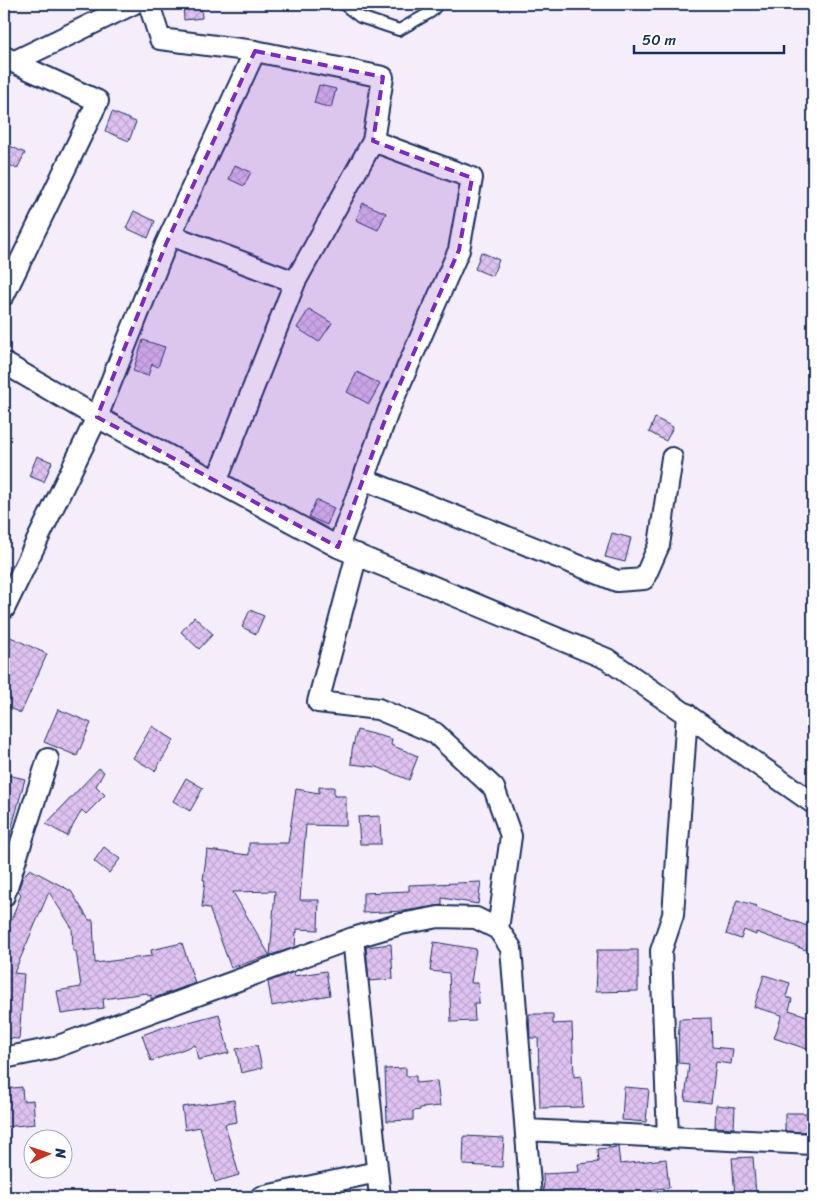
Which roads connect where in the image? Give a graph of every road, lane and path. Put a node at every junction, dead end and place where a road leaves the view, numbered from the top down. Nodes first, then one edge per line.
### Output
1 (133, 4) edge
2 (149, 4) edge
3 (343, 4) edge
4 (438, 4) edge
5 (255, 51) junction
6 (8, 59) edge
7 (373, 141) junction
8 (170, 236) junction
9 (295, 282) junction
10 (4, 295) edge
11 (4, 363) edge
12 (97, 417) junction
13 (672, 458) dead end
14 (363, 479) junction
15 (217, 480) junction
16 (338, 547) junction
17 (357, 554) junction
18 (4, 609) edge
19 (687, 714) junction
20 (48, 758) dead end
21 (813, 803) edge
22 (4, 896) edge
23 (498, 929) junction
24 (353, 938) junction
25 (4, 1058) edge
26 (526, 1130) junction
27 (668, 1138) junction
28 (813, 1144) edge
29 (377, 1172) junction
30 (261, 1197) edge
31 (380, 1197) edge
32 (531, 1197) edge

1 - 6 street
2 - 5 street
3 - 4 lane
5 - 7 street
5 - 8 street
6 - 10 street
7 - 9 street
7 - 14 street
8 - 9 street
8 - 12 street
9 - 15 street
11 - 12 street
12 - 15 street
12 - 18 street
13 - 14 street
14 - 16 street
15 - 16 street
16 - 17 street
17 - 19 street
17 - 23 street
19 - 21 street
19 - 27 street
20 - 22 street
23 - 24 street
23 - 26 street
24 - 25 street
24 - 29 street
26 - 27 street
26 - 32 street
27 - 28 street
29 - 30 street
29 - 31 street

